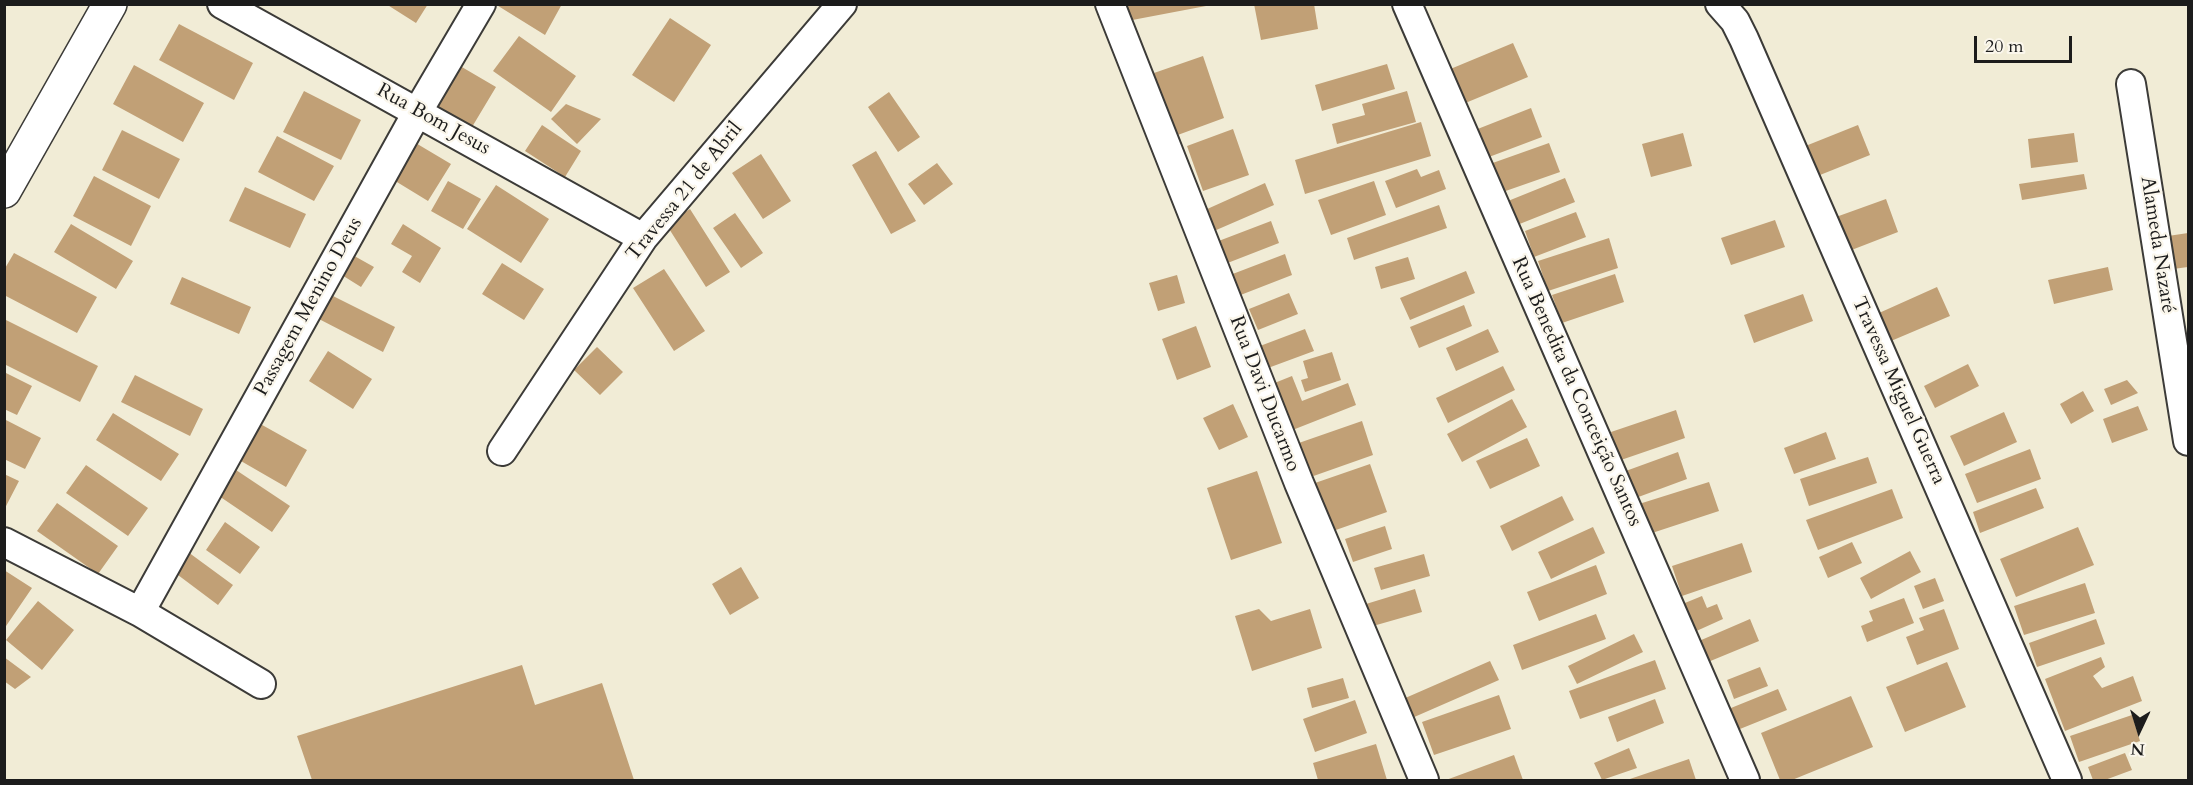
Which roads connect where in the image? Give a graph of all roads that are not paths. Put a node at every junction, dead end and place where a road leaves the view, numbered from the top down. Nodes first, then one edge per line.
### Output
1 (110, 4) edge
2 (222, 4) edge
3 (481, 4) edge
4 (842, 4) edge
5 (1110, 4) edge
6 (1407, 4) edge
7 (1721, 5) edge
8 (2131, 84) dead end
9 (418, 111) junction
10 (4, 191) edge
11 (643, 238) junction
12 (2188, 441) edge
13 (502, 452) dead end
14 (4, 542) edge
15 (140, 612) junction
16 (261, 684) dead end
17 (1424, 780) edge
18 (1745, 780) edge
19 (2067, 780) edge

1 - 10 street
2 - 9 street, Rua Bom Jesus
3 - 9 street, Passagem Menino Deus
4 - 11 street, Travessa 21 de Abril
5 - 17 street, Rua Davi Ducarmo
6 - 18 street, Rua Benedita da Conceição Santos
7 - 19 street, Travessa Miguel Guerra
8 - 12 street, Alameda Nazaré
9 - 11 street, Rua Bom Jesus
9 - 15 street, Passagem Menino Deus
11 - 13 street, Travessa 21 de Abril
14 - 15 street
15 - 16 street

